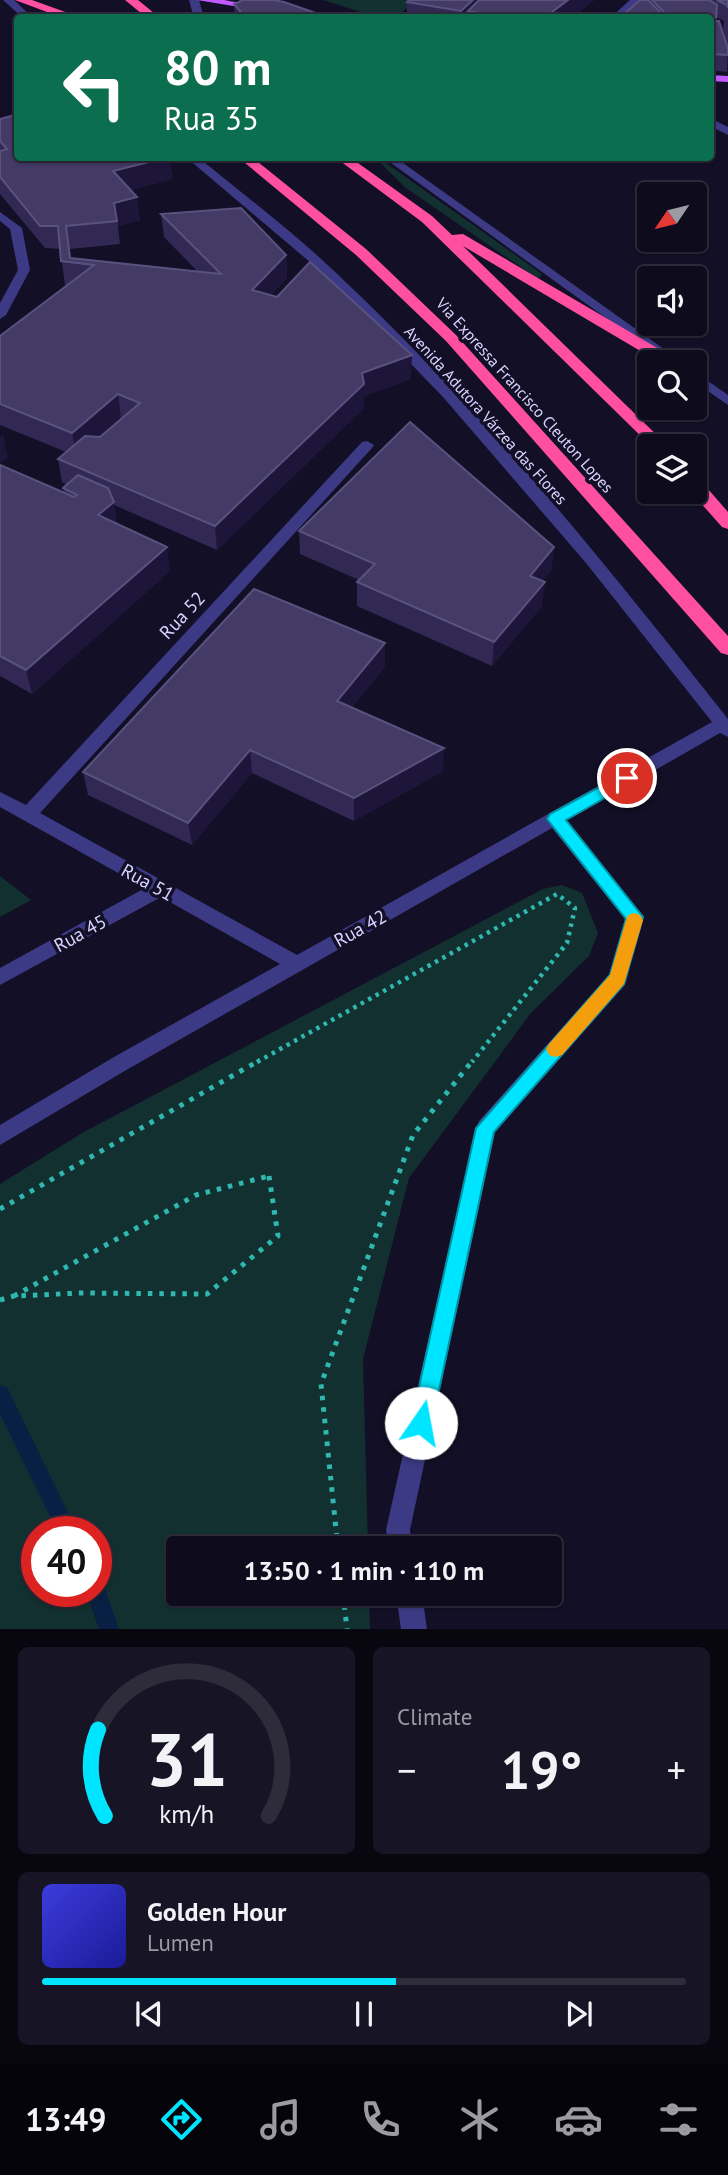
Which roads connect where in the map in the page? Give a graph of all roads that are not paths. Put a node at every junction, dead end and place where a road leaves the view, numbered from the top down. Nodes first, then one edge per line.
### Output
1 (8, 0) edge
2 (21, 0) edge
3 (51, 0) edge
4 (131, 0) edge
5 (202, 0) edge
6 (636, 0) edge
7 (267, 4) edge
8 (24, 14) edge
9 (61, 14) edge
10 (68, 14) edge
11 (150, 14) edge
12 (619, 14) edge
13 (197, 161) edge
14 (248, 161) edge
15 (347, 161) edge
16 (394, 161) edge
17 (0, 215) edge
18 (427, 219) junction
19 (0, 315) edge
20 (652, 350) edge
21 (656, 350) edge
22 (707, 385) edge
23 (728, 401) edge
24 (648, 434) edge
25 (367, 444) dead end
26 (707, 499) edge
27 (728, 523) edge
28 (728, 648) edge
29 (725, 727) edge
30 (0, 799) edge
31 (27, 815) junction
32 (555, 819) junction
33 (160, 889) junction
34 (297, 964) junction
35 (0, 977) edge
36 (0, 1136) edge
37 (399, 1536) edge
38 (411, 1606) edge
39 (414, 1629) edge

1 - 8 street
2 - 9 highway
3 - 10 highway
4 - 11 highway
5 - 7 main road
6 - 12 street
13 - 29 street, Avenida Adutora Várzea das Flores
14 - 28 highway, Via Expressa Francisco Cleuton Lopes
15 - 18 highway
16 - 21 street
17 - 19 street
18 - 20 highway
18 - 24 highway
22 - 23 street
25 - 31 street, Rua 52
26 - 27 highway
29 - 32 street, Rua 42
30 - 31 street, Rua 51
31 - 33 street, Rua 51
32 - 34 street, Rua 42
32 - 37 street
33 - 34 street, Rua 51
33 - 35 street, Rua 45
34 - 36 street, Rua 42
38 - 39 street

